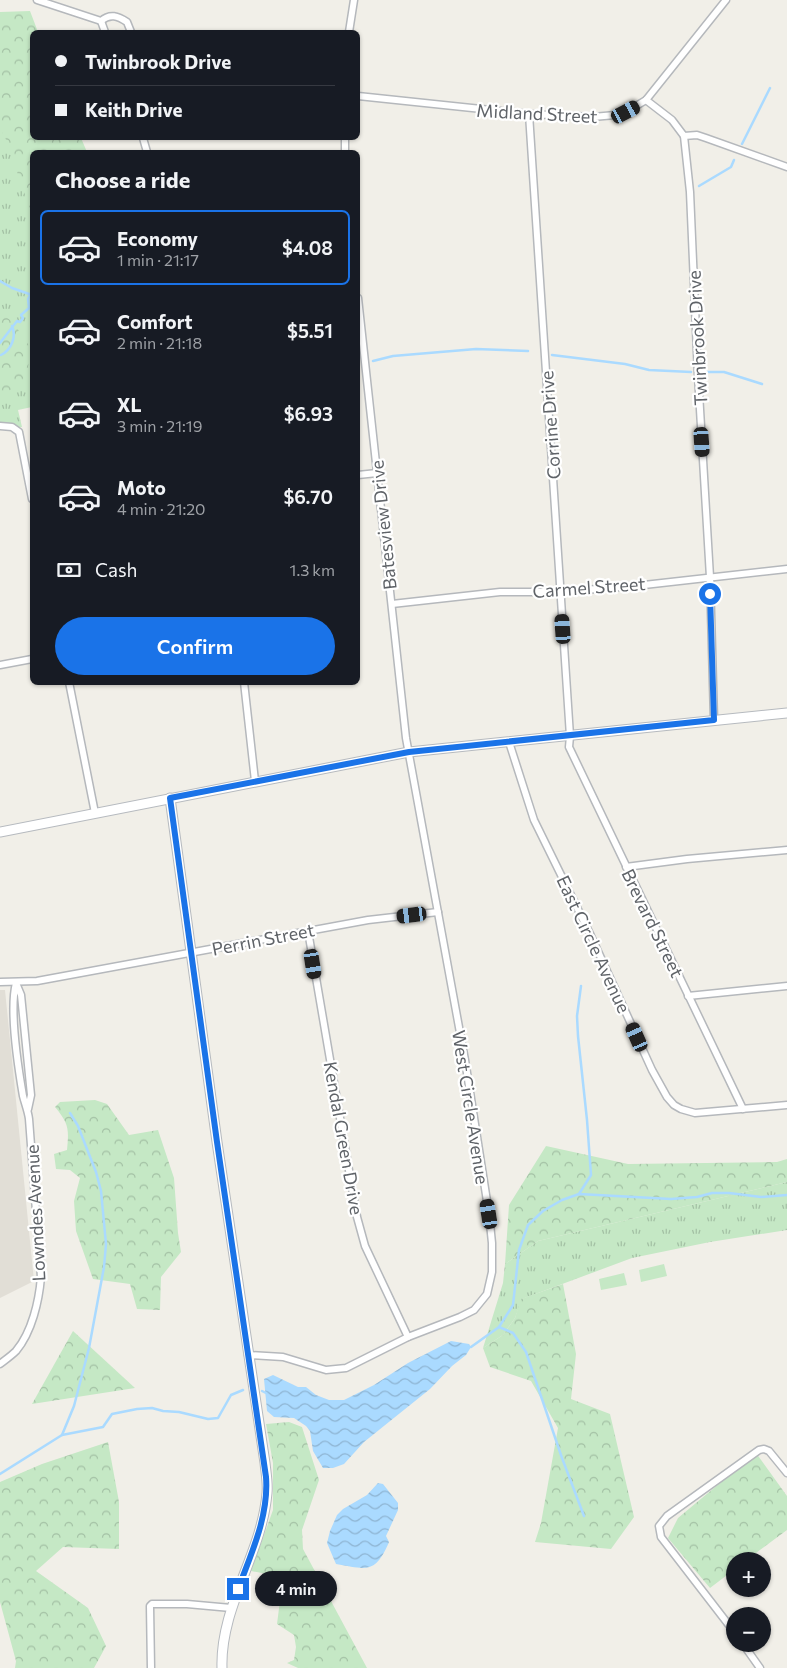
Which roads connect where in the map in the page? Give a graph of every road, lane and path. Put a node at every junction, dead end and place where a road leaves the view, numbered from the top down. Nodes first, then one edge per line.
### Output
1 (37, 0) edge
2 (354, 0) edge
3 (726, 0) edge
4 (101, 21) junction
5 (104, 30) edge
6 (130, 30) edge
7 (348, 30) edge
8 (360, 96) edge
9 (646, 100) junction
10 (529, 114) junction
11 (684, 136) junction
12 (787, 167) edge
13 (360, 316) edge
14 (0, 426) edge
15 (377, 473) junction
16 (360, 475) edge
17 (30, 489) edge
18 (787, 569) edge
19 (710, 578) junction
20 (560, 592) junction
21 (392, 604) junction
22 (30, 660) edge
23 (0, 665) edge
24 (70, 685) edge
25 (244, 685) edge
26 (787, 713) edge
27 (714, 720) junction
28 (570, 736) junction
29 (509, 742) junction
30 (409, 752) junction
31 (256, 781) junction
32 (170, 798) junction
33 (95, 813) junction
34 (0, 832) edge
35 (787, 850) edge
36 (626, 868) junction
37 (438, 912) junction
38 (308, 931) junction
39 (192, 953) junction
40 (0, 982) edge
41 (16, 983) junction
42 (787, 986) edge
43 (688, 996) junction
44 (787, 1105) edge
45 (743, 1109) junction
46 (28, 1110) junction
47 (408, 1337) junction
48 (248, 1355) junction
49 (0, 1364) edge
50 (787, 1472) edge
51 (231, 1608) junction
52 (726, 1621) edge
53 (749, 1652) edge
54 (151, 1668) edge
55 (222, 1668) edge
56 (760, 1668) edge

1 - 4 street
2 - 7 street
3 - 9 street, Midland Street
4 - 5 street
4 - 6 street
8 - 10 street, Midland Street
9 - 10 street, Midland Street
9 - 11 street
10 - 20 street, Corrine Drive
11 - 12 street
11 - 19 street, Twinbrook Drive
13 - 15 street, Batesview Drive
14 - 17 street
15 - 16 street
15 - 21 street, Batesview Drive
18 - 19 street, Carmel Street
19 - 20 street, Carmel Street
19 - 27 street, Twinbrook Drive
20 - 21 street, Carmel Street
20 - 28 street, Corrine Drive
21 - 30 street, Batesview Drive
22 - 23 street
24 - 33 street
25 - 31 street
26 - 27 street
27 - 28 street
28 - 29 street
28 - 36 street, Brevard Street
29 - 30 street
29 - 45 street, East Circle Avenue
30 - 31 street
30 - 37 street, West Circle Avenue
31 - 32 street
32 - 33 street
32 - 39 street
33 - 34 street
35 - 36 street
36 - 43 street, Brevard Street
37 - 38 street, Perrin Street
37 - 47 street, West Circle Avenue
38 - 39 street, Perrin Street
38 - 47 street, Kendal Green Drive
39 - 41 street, Perrin Street
39 - 48 street
40 - 41 street, Perrin Street
41 - 46 street, Lowndes Avenue
41 - 46 street, Lowndes Avenue
42 - 43 street
43 - 45 street, Brevard Street
44 - 45 street, East Circle Avenue
46 - 49 street, Lowndes Avenue
47 - 48 street, West Circle Avenue
48 - 51 street
50 - 52 street
51 - 54 street
51 - 55 street
53 - 56 street

